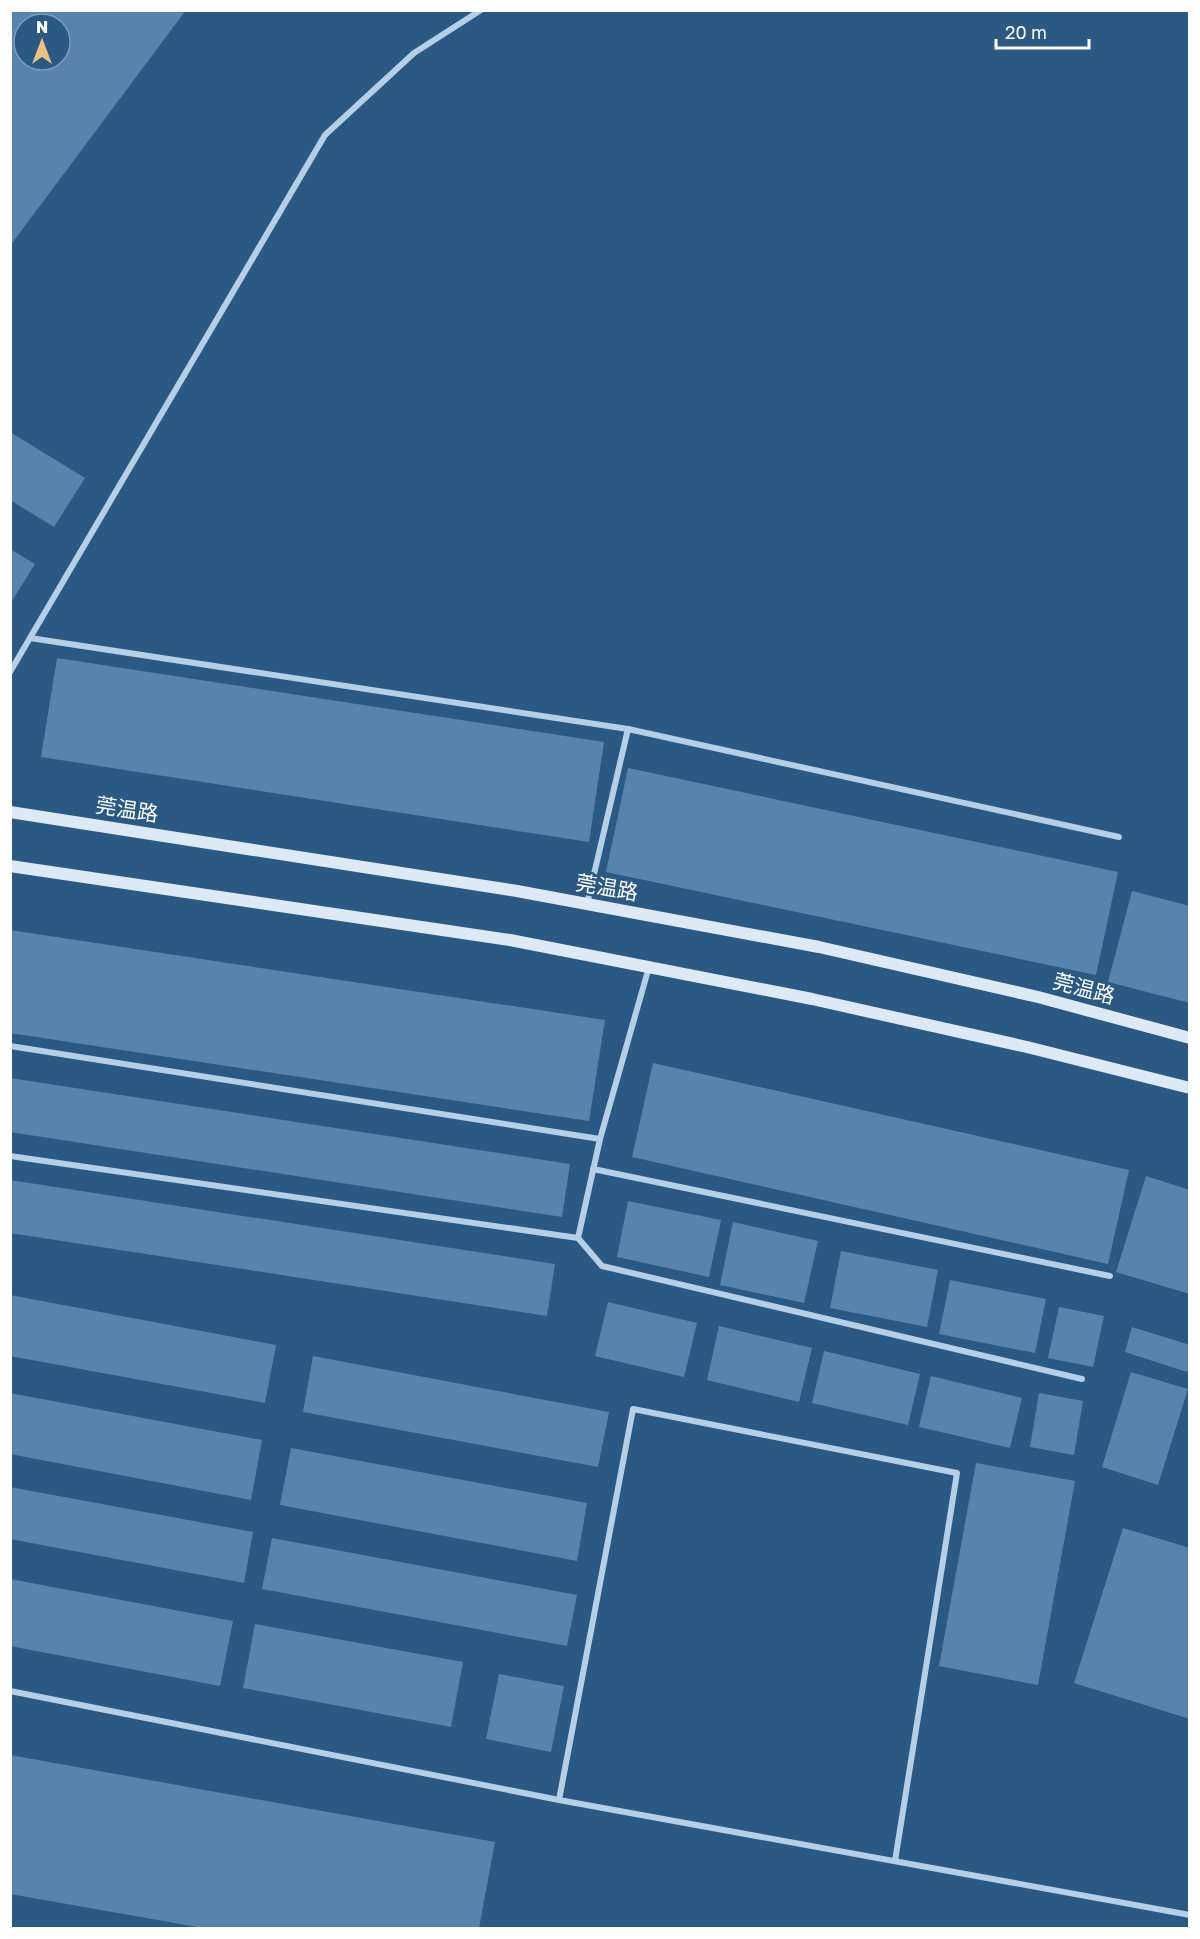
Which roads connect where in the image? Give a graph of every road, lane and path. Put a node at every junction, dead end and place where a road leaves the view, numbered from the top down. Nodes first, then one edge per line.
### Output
1 (481, 10) edge
2 (30, 638) junction
3 (10, 672) edge
4 (628, 729) junction
5 (10, 812) edge
6 (1119, 837) dead end
7 (10, 866) edge
8 (587, 904) junction
9 (648, 967) junction
10 (1190, 1038) edge
11 (10, 1046) edge
12 (1190, 1088) edge
13 (600, 1139) junction
14 (10, 1156) edge
15 (593, 1169) junction
16 (578, 1238) junction
17 (1110, 1276) dead end
18 (1082, 1379) dead end
19 (10, 1691) edge
20 (559, 1800) junction
21 (895, 1861) junction
22 (1190, 1915) edge

1 - 2 street
2 - 3 street
2 - 4 street
4 - 6 street
4 - 8 street
5 - 8 main road, 莞温路
7 - 9 main road
8 - 10 main road, 莞温路
9 - 12 main road
9 - 13 street
11 - 13 street
13 - 15 street
14 - 16 street
15 - 16 street
15 - 17 street
16 - 18 street
19 - 20 street
20 - 21 street
20 - 21 street
21 - 22 street

